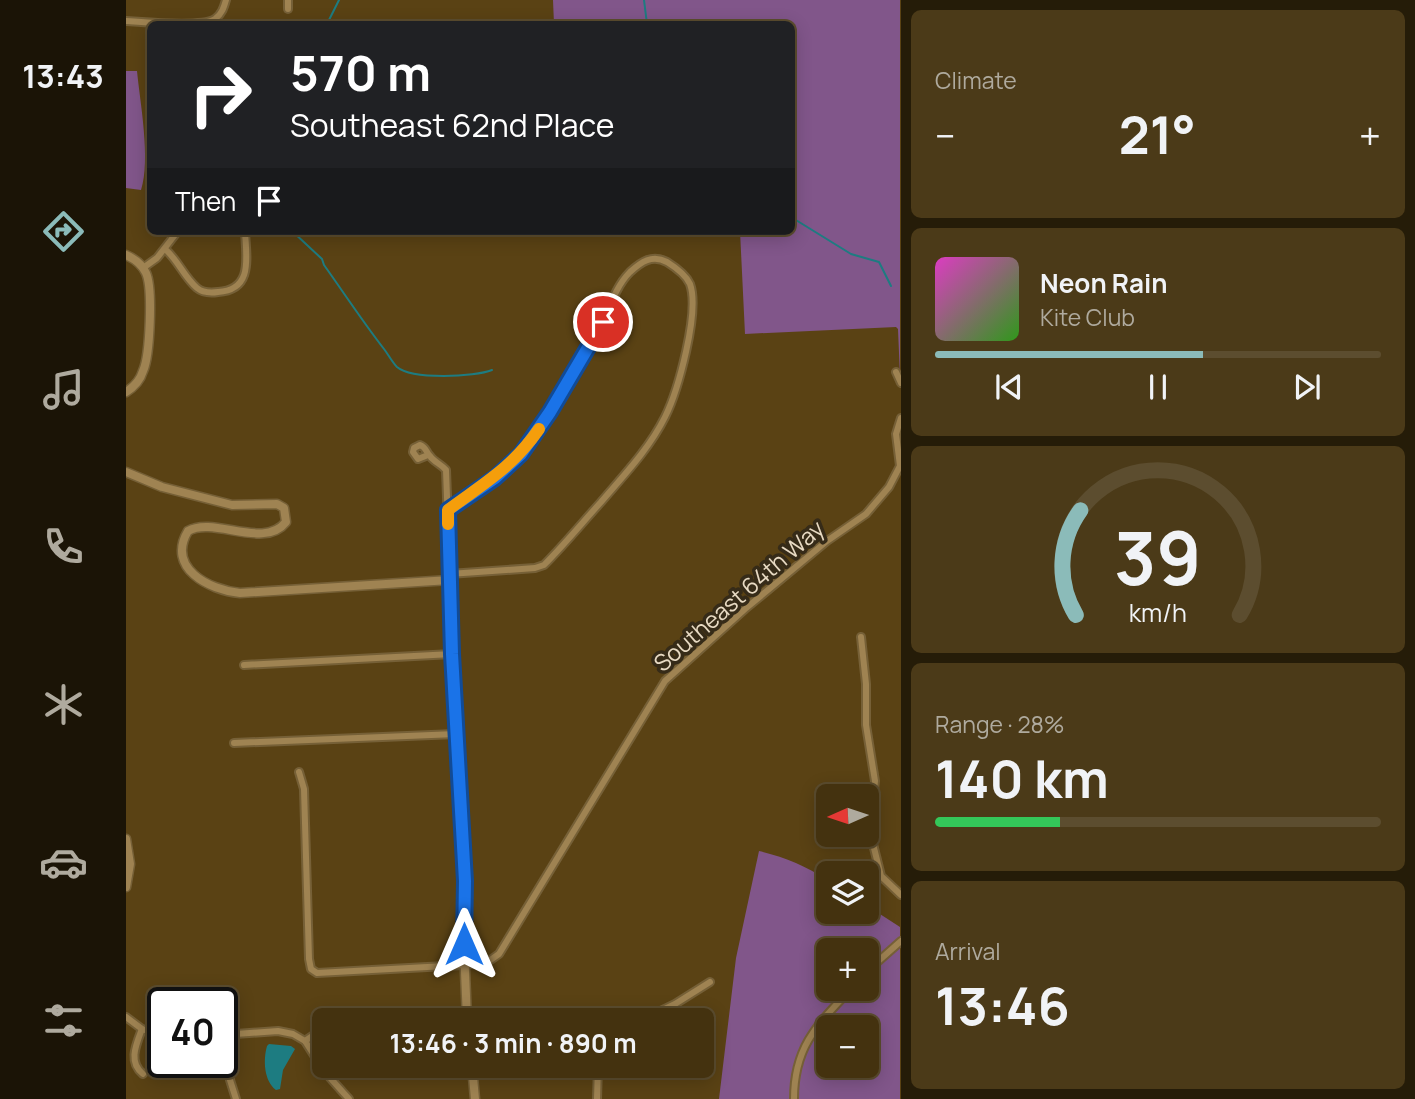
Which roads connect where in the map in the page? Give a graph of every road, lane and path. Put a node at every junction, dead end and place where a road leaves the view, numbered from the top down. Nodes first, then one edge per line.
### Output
1 (226, 0) edge
2 (288, 0) edge
3 (288, 9) dead end
4 (126, 21) edge
5 (210, 21) edge
6 (147, 22) edge
7 (175, 235) edge
8 (244, 235) edge
9 (165, 249) junction
10 (126, 256) edge
11 (143, 268) junction
12 (896, 372) dead end
13 (901, 383) edge
14 (126, 392) edge
15 (901, 418) edge
16 (428, 456) dead end
17 (126, 472) edge
18 (448, 510) junction
19 (449, 577) junction
20 (861, 637) dead end
21 (452, 654) junction
22 (244, 665) dead end
23 (456, 734) junction
24 (234, 743) dead end
25 (299, 772) dead end
26 (126, 839) edge
27 (126, 887) edge
28 (901, 895) edge
29 (901, 941) edge
30 (879, 960) edge
31 (464, 965) junction
32 (710, 982) dead end
33 (839, 1001) edge
34 (466, 1008) edge
35 (667, 1008) edge
36 (126, 1017) edge
37 (142, 1029) junction
38 (147, 1031) edge
39 (238, 1034) edge
40 (312, 1036) edge
41 (305, 1041) junction
42 (143, 1074) dead end
43 (230, 1078) edge
44 (473, 1078) edge
45 (598, 1078) edge
46 (236, 1099) edge
47 (349, 1099) edge
48 (475, 1099) edge
49 (597, 1099) edge
50 (794, 1099) edge

1 - 5 street
2 - 3 street
4 - 6 street
7 - 9 street
8 - 9 street
9 - 11 street
10 - 11 street
11 - 14 street
12 - 13 street
15 - 31 street, Southeast 64th Way
16 - 18 street
17 - 19 street
18 - 19 street
18 - 19 street
19 - 21 street
20 - 28 street
21 - 22 street
21 - 23 street
23 - 24 street
23 - 31 street
25 - 31 street, Southeast 64th Way
26 - 27 street
29 - 30 street
31 - 34 street
32 - 35 street
33 - 50 street
36 - 37 street
37 - 38 street
37 - 42 street
39 - 41 street
40 - 41 street
41 - 47 street
43 - 46 street
44 - 48 street
45 - 49 street

